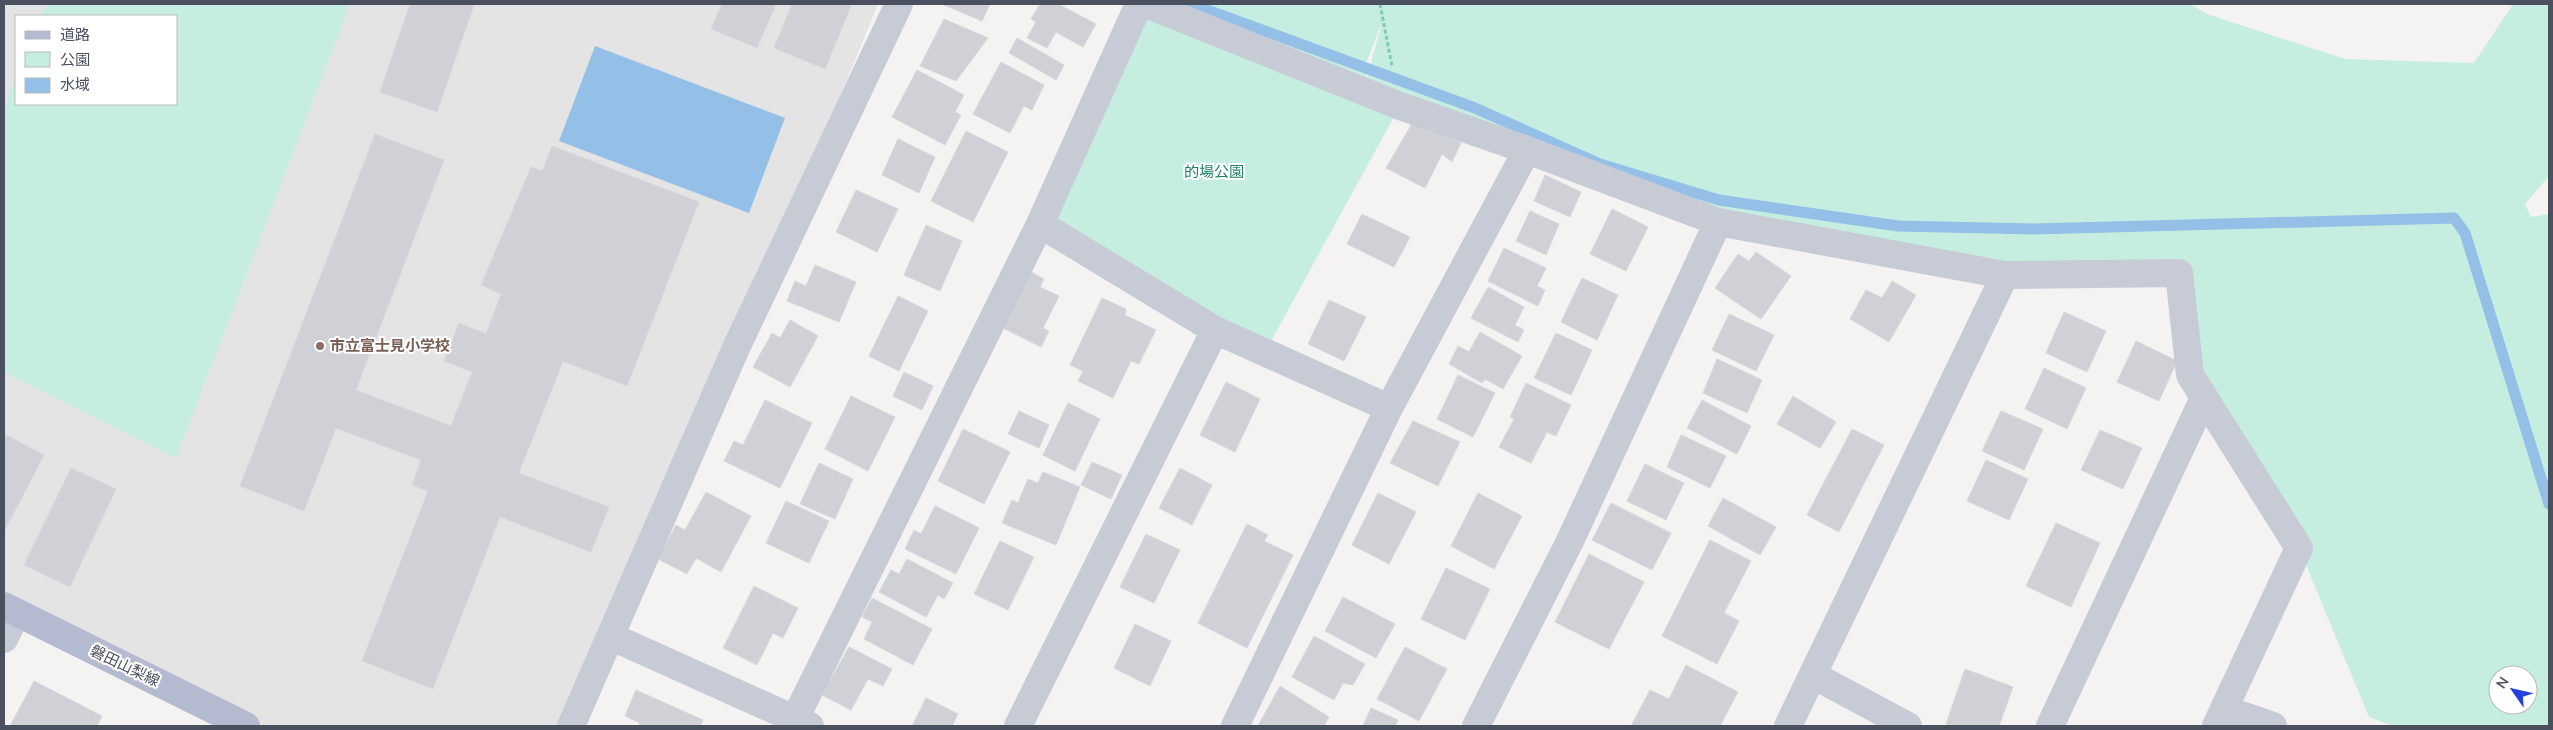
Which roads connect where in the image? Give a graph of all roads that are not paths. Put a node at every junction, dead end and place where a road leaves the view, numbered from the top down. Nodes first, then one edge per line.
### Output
1 (899, 4) edge
2 (1140, 4) edge
3 (1146, 4) edge
4 (1527, 150) junction
5 (1718, 222) junction
6 (1040, 224) junction
7 (2005, 275) junction
8 (1215, 330) junction
9 (2204, 398) junction
10 (1389, 408) junction
11 (10, 610) edge
12 (610, 636) junction
13 (4, 639) edge
14 (1813, 675) junction
15 (2220, 717) edge
16 (803, 722) edge
17 (246, 726) edge
18 (571, 726) edge
19 (1018, 726) edge
20 (1235, 726) edge
21 (1476, 726) edge
22 (1788, 726) edge
23 (1908, 726) edge
24 (2050, 726) edge
25 (2273, 726) edge

1 - 12 street
2 - 6 street
3 - 4 street
4 - 5 street
4 - 10 street
5 - 7 street
5 - 21 street
6 - 8 street
6 - 16 street
7 - 9 street
7 - 14 street
8 - 10 street
8 - 19 street
9 - 15 street
9 - 24 street
10 - 20 street
11 - 13 street
11 - 17 main road, 磐田山梨線
12 - 16 street
12 - 18 street
14 - 22 street
14 - 23 street
15 - 25 street

